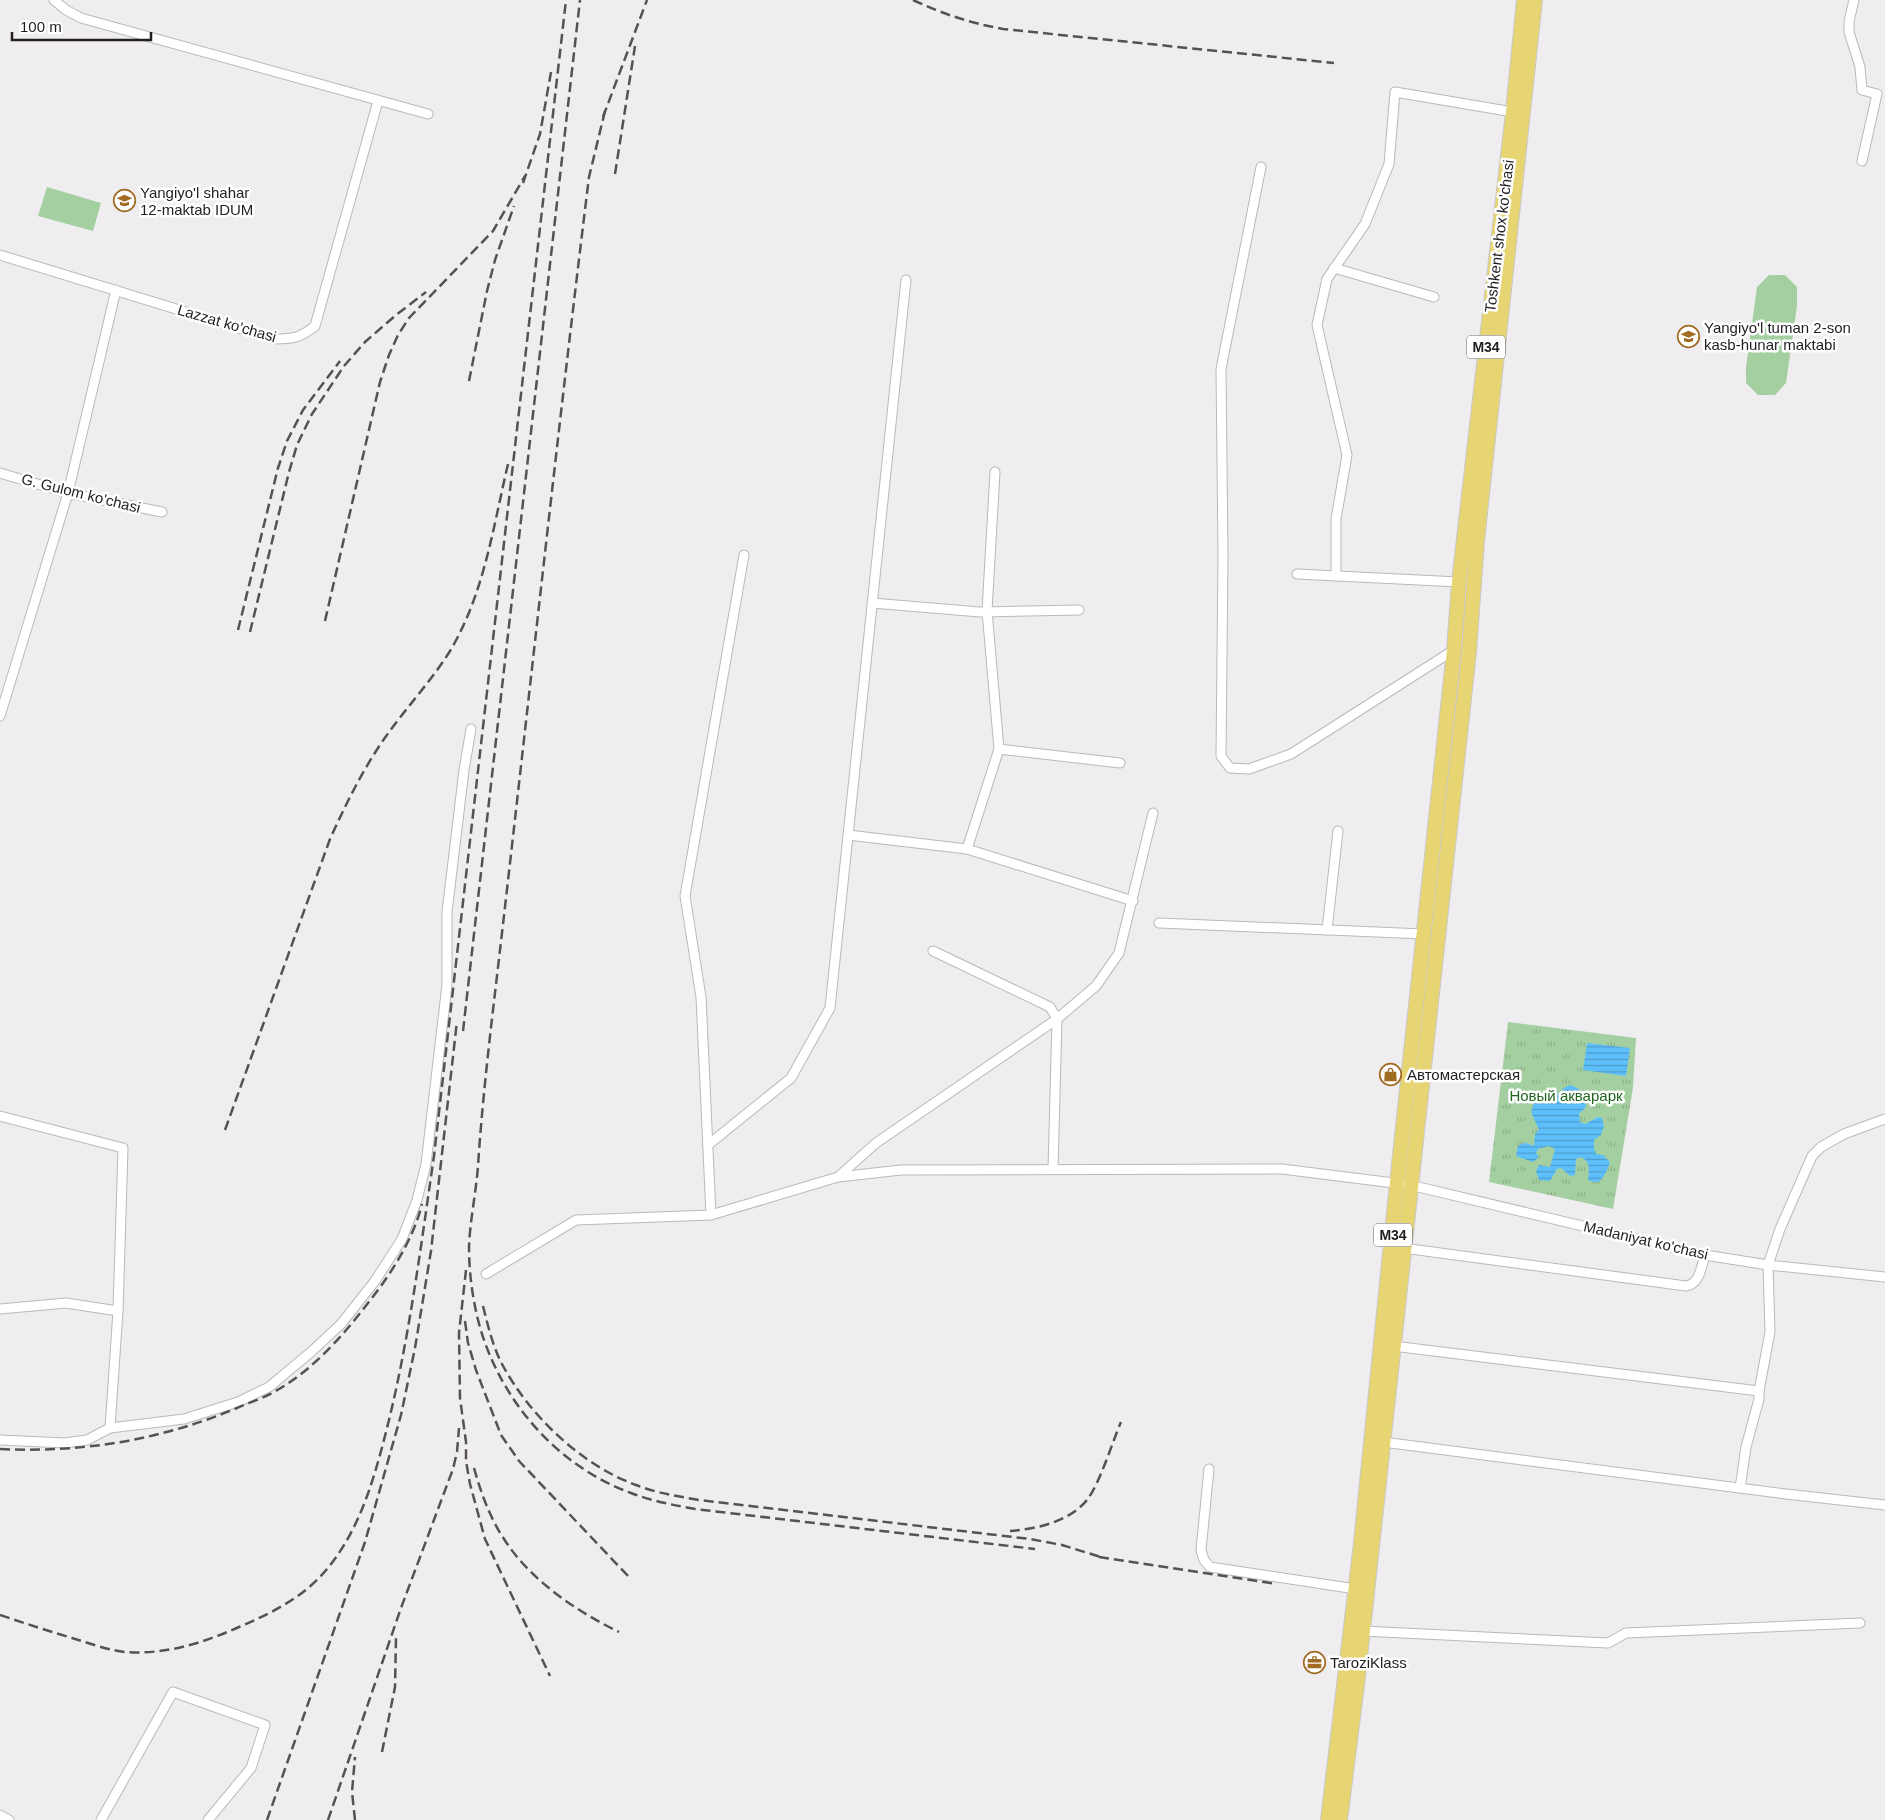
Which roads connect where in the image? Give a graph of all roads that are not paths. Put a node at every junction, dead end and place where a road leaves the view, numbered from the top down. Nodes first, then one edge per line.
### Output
1 (54, 0) edge
2 (1524, 0) edge
3 (1535, 0) edge
4 (1854, 0) edge
5 (378, 101) junction
6 (1513, 112) junction
7 (428, 114) dead end
8 (1862, 161) dead end
9 (1262, 167) dead end
10 (0, 255) edge
11 (1334, 268) junction
12 (906, 280) dead end
13 (116, 290) junction
14 (1434, 297) dead end
15 (995, 472) dead end
16 (0, 473) edge
17 (68, 493) junction
18 (162, 512) dead end
19 (744, 555) dead end
20 (1297, 574) dead end
21 (1336, 576) junction
22 (1459, 582) junction
23 (872, 603) junction
24 (1079, 610) dead end
25 (987, 611) junction
26 (1454, 650) junction
27 (0, 716) edge
28 (471, 729) dead end
29 (999, 749) junction
30 (1120, 763) dead end
31 (1153, 813) dead end
32 (1338, 831) dead end
33 (848, 835) junction
34 (967, 849) junction
35 (1133, 901) junction
36 (1159, 924) dead end
37 (1327, 930) junction
38 (1424, 934) junction
39 (933, 951) dead end
40 (1058, 1019) junction
41 (0, 1116) edge
42 (1885, 1119) edge
43 (708, 1145) junction
44 (1053, 1169) junction
45 (838, 1177) junction
46 (1404, 1184) junction
47 (712, 1215) junction
48 (1403, 1248) junction
49 (1705, 1255) junction
50 (1768, 1264) junction
51 (486, 1274) dead end
52 (1885, 1277) edge
53 (0, 1309) edge
54 (118, 1311) junction
55 (1393, 1346) junction
56 (1759, 1391) junction
57 (110, 1428) junction
58 (0, 1440) edge
59 (1383, 1442) junction
60 (1209, 1469) dead end
61 (1740, 1488) junction
62 (1885, 1504) edge
63 (1356, 1589) junction
64 (1860, 1623) dead end
65 (1362, 1631) junction
66 (0, 1815) edge
67 (9, 1820) edge
68 (100, 1820) edge
69 (208, 1820) edge
70 (1328, 1820) edge
71 (1340, 1820) edge

1 - 5 street
2 - 6 main road, Toshkent shox ko'chasi / M34
3 - 46 main road, Toshkent shox ko'chasi / M34
4 - 8 street
5 - 7 street
5 - 13 street, Lazzat ko'chasi
6 - 11 street
6 - 22 main road, Toshkent shox ko'chasi / M34
9 - 26 street
10 - 13 street, Lazzat ko'chasi
11 - 14 street
11 - 21 street
12 - 23 street
13 - 17 street
15 - 25 street
16 - 17 street, G. Gulom ko'chasi
17 - 18 street, G. Gulom ko'chasi
17 - 27 street
19 - 43 street
20 - 21 street
21 - 22 street
22 - 26 main road, Toshkent shox ko'chasi / M34
23 - 25 street
23 - 33 street
24 - 25 street
25 - 29 street
26 - 38 main road, M34
28 - 57 street
29 - 30 street
29 - 34 street
31 - 35 street
32 - 37 street
33 - 34 street
33 - 43 street
34 - 35 street
35 - 40 street
36 - 37 street
37 - 38 street
38 - 46 main road, M34
39 - 40 street
40 - 44 street
40 - 45 street
41 - 54 street
42 - 50 street
43 - 47 street
44 - 45 street, Madaniyat ko'chasi
44 - 46 street, Madaniyat ko'chasi
45 - 47 street
46 - 48 main road, M34
46 - 49 street, Madaniyat ko'chasi
46 - 63 main road, M34
47 - 51 street
48 - 49 street
48 - 55 main road, M34
49 - 50 street, Madaniyat ko'chasi
50 - 52 street, Madaniyat ko'chasi
50 - 56 street
53 - 54 street
54 - 57 street
55 - 56 street
55 - 59 main road, M34
56 - 61 street
57 - 58 street
59 - 61 street
59 - 65 main road, M34
60 - 63 street
61 - 62 street
63 - 70 main road, M34
64 - 65 street
65 - 71 main road, M34
66 - 67 street
68 - 69 street

